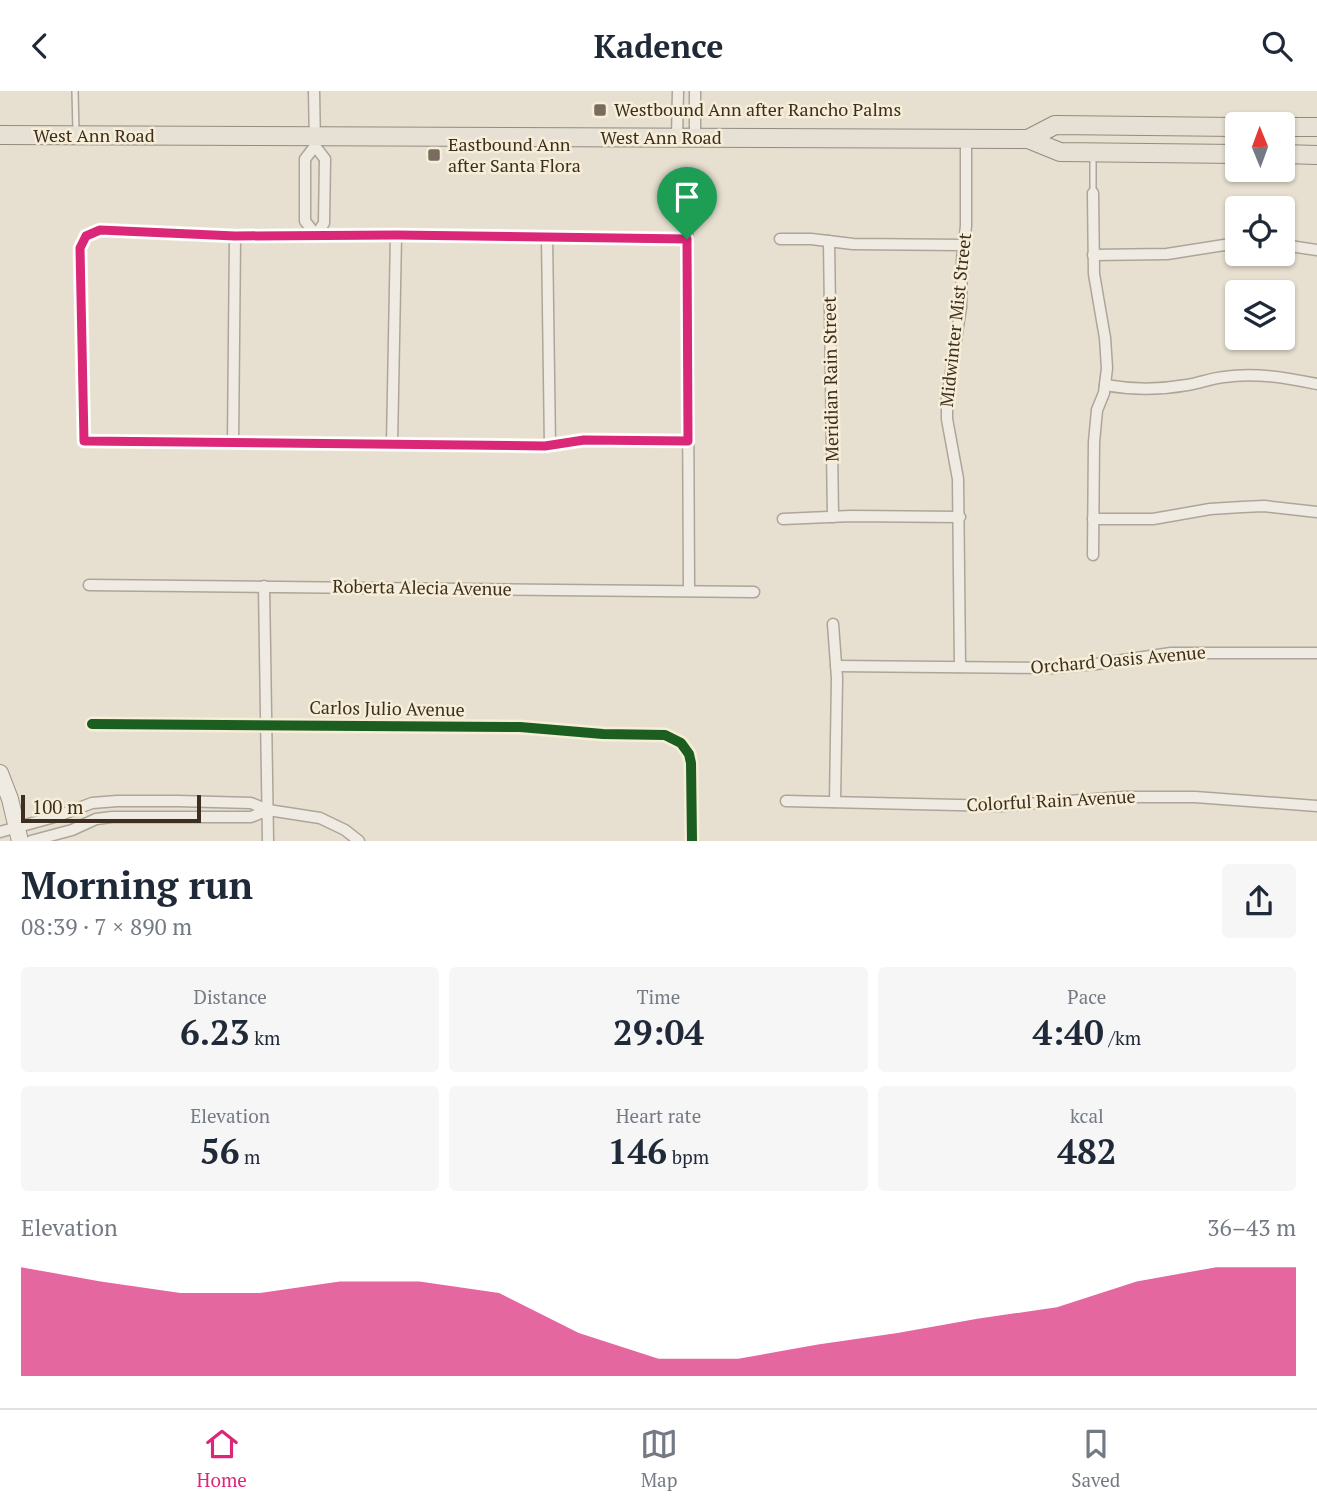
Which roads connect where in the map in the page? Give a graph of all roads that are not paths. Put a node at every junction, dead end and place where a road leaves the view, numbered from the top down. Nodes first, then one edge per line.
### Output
1 (75, 91) edge
2 (314, 91) edge
3 (678, 91) edge
4 (695, 91) edge
5 (1225, 127) edge
6 (1295, 127) edge
7 (1317, 127) edge
8 (0, 135) edge
9 (76, 136) junction
10 (686, 138) junction
11 (966, 139) junction
12 (1028, 139) junction
13 (315, 141) junction
14 (1093, 153) junction
15 (1225, 154) edge
16 (1295, 155) edge
17 (1317, 155) edge
18 (687, 184) dead end
19 (1093, 193) joint
20 (316, 235) junction
21 (396, 235) junction
22 (235, 236) junction
23 (547, 237) junction
24 (687, 239) junction
25 (780, 239) dead end
26 (829, 241) junction
27 (963, 245) junction
28 (1225, 245) edge
29 (1295, 247) edge
30 (1317, 250) edge
31 (1093, 255) junction
32 (1317, 384) edge
33 (1105, 385) junction
34 (688, 441) junction
35 (233, 443) junction
36 (392, 444) junction
37 (550, 446) junction
38 (1317, 512) edge
39 (833, 517) junction
40 (960, 517) junction
41 (783, 519) dead end
42 (1093, 519) junction
43 (1093, 555) dead end
44 (89, 585) dead end
45 (264, 586) junction
46 (689, 591) junction
47 (754, 592) dead end
48 (834, 624) dead end
49 (1317, 653) edge
50 (836, 666) junction
51 (960, 667) junction
52 (92, 723) dead end
53 (265, 725) junction
54 (0, 773) edge
55 (786, 801) dead end
56 (835, 802) junction
57 (1317, 806) edge
58 (77, 808) junction
59 (268, 810) junction
60 (83, 824) junction
61 (0, 832) edge
62 (19, 834) edge
63 (31, 841) edge
64 (268, 841) edge
65 (359, 841) edge
66 (692, 841) edge

1 - 9 lane
2 - 13 street
3 - 10 street
4 - 10 street
5 - 12 main road, West Ann Road
6 - 7 main road
8 - 9 main road, West Ann Road
9 - 13 main road, West Ann Road
10 - 11 main road, West Ann Road
10 - 13 main road, West Ann Road
11 - 12 main road, West Ann Road
11 - 27 street, Midwinter Mist Street
12 - 14 main road, West Ann Road
13 - 20 street
13 - 20 street
14 - 15 main road, West Ann Road
14 - 19 lane
16 - 17 main road
18 - 24 street
19 - 31 street
20 - 21 street
20 - 22 street
21 - 23 street
21 - 36 street
22 - 35 street
22 - 35 street
23 - 24 street
23 - 37 street
24 - 34 street
25 - 26 street
26 - 27 street
26 - 39 street, Meridian Rain Street
27 - 40 street, Midwinter Mist Street
28 - 31 street
29 - 30 street
31 - 33 street
32 - 33 street
33 - 42 street
34 - 37 street
34 - 46 street
35 - 36 street
36 - 37 street
38 - 42 street
39 - 40 street
39 - 41 street
40 - 51 street, Midwinter Mist Street
42 - 43 street
44 - 45 street, Roberta Alecia Avenue
45 - 46 street, Roberta Alecia Avenue
45 - 53 street
46 - 47 street, Roberta Alecia Avenue
48 - 50 street
49 - 51 street, Orchard Oasis Avenue
50 - 51 street, Orchard Oasis Avenue
50 - 56 street
52 - 53 street, Carlos Julio Avenue
53 - 59 street
53 - 66 street, Carlos Julio Avenue
54 - 62 main road
55 - 56 street, Colorful Rain Avenue
56 - 57 street, Colorful Rain Avenue
58 - 59 street
58 - 60 lane
58 - 62 street
59 - 60 street
59 - 64 street
59 - 65 street
60 - 63 street
61 - 62 street

